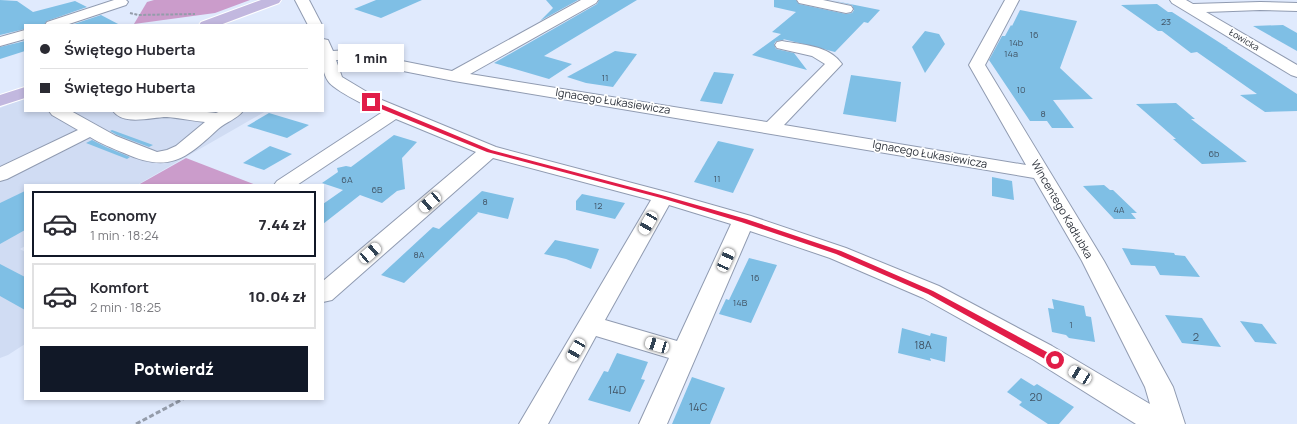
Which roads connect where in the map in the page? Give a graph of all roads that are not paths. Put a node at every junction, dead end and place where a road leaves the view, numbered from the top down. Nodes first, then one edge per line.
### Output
1 (274, 0) edge
2 (302, 0) edge
3 (591, 0) edge
4 (804, 0) edge
5 (1012, 0) edge
6 (1177, 0) edge
7 (116, 4) road end
8 (1297, 7) edge
9 (1191, 8) junction
10 (846, 9) dead end
11 (203, 19) edge
12 (55, 24) edge
13 (314, 24) edge
14 (24, 34) edge
15 (0, 42) edge
16 (782, 45) dead end
17 (326, 50) edge
18 (1297, 72) edge
19 (454, 76) junction
20 (24, 92) edge
21 (0, 101) edge
22 (60, 112) edge
23 (126, 112) edge
24 (167, 112) edge
25 (167, 112) edge
26 (394, 112) junction
27 (226, 115) edge
28 (771, 128) junction
29 (91, 130) junction
30 (489, 151) junction
31 (1041, 173) junction
32 (0, 175) edge
33 (286, 184) edge
34 (663, 197) junction
35 (743, 221) junction
36 (324, 293) edge
37 (590, 325) junction
38 (684, 353) junction
39 (1159, 423) edge
40 (533, 424) edge
41 (653, 424) edge

1 - 11 main road
2 - 13 street
3 - 19 street
4 - 10 street
5 - 31 street, Wincentego Kadłubka
6 - 9 street, Łowicka
7 - 12 street
8 - 9 street
9 - 18 street, Łowicka
14 - 15 street
16 - 28 street
17 - 19 street, Ignacego Łukasiewicza
17 - 26 street
19 - 28 street, Ignacego Łukasiewicza
20 - 21 main road
22 - 29 street
23 - 24 street
25 - 27 street
26 - 30 street
26 - 33 street
27 - 29 street
28 - 31 street, Ignacego Łukasiewicza
29 - 32 street
30 - 34 street
30 - 36 street
31 - 39 street, Wincentego Kadłubka
34 - 35 street
34 - 37 street
35 - 38 street
35 - 39 street
37 - 38 street
37 - 40 street
38 - 41 street

